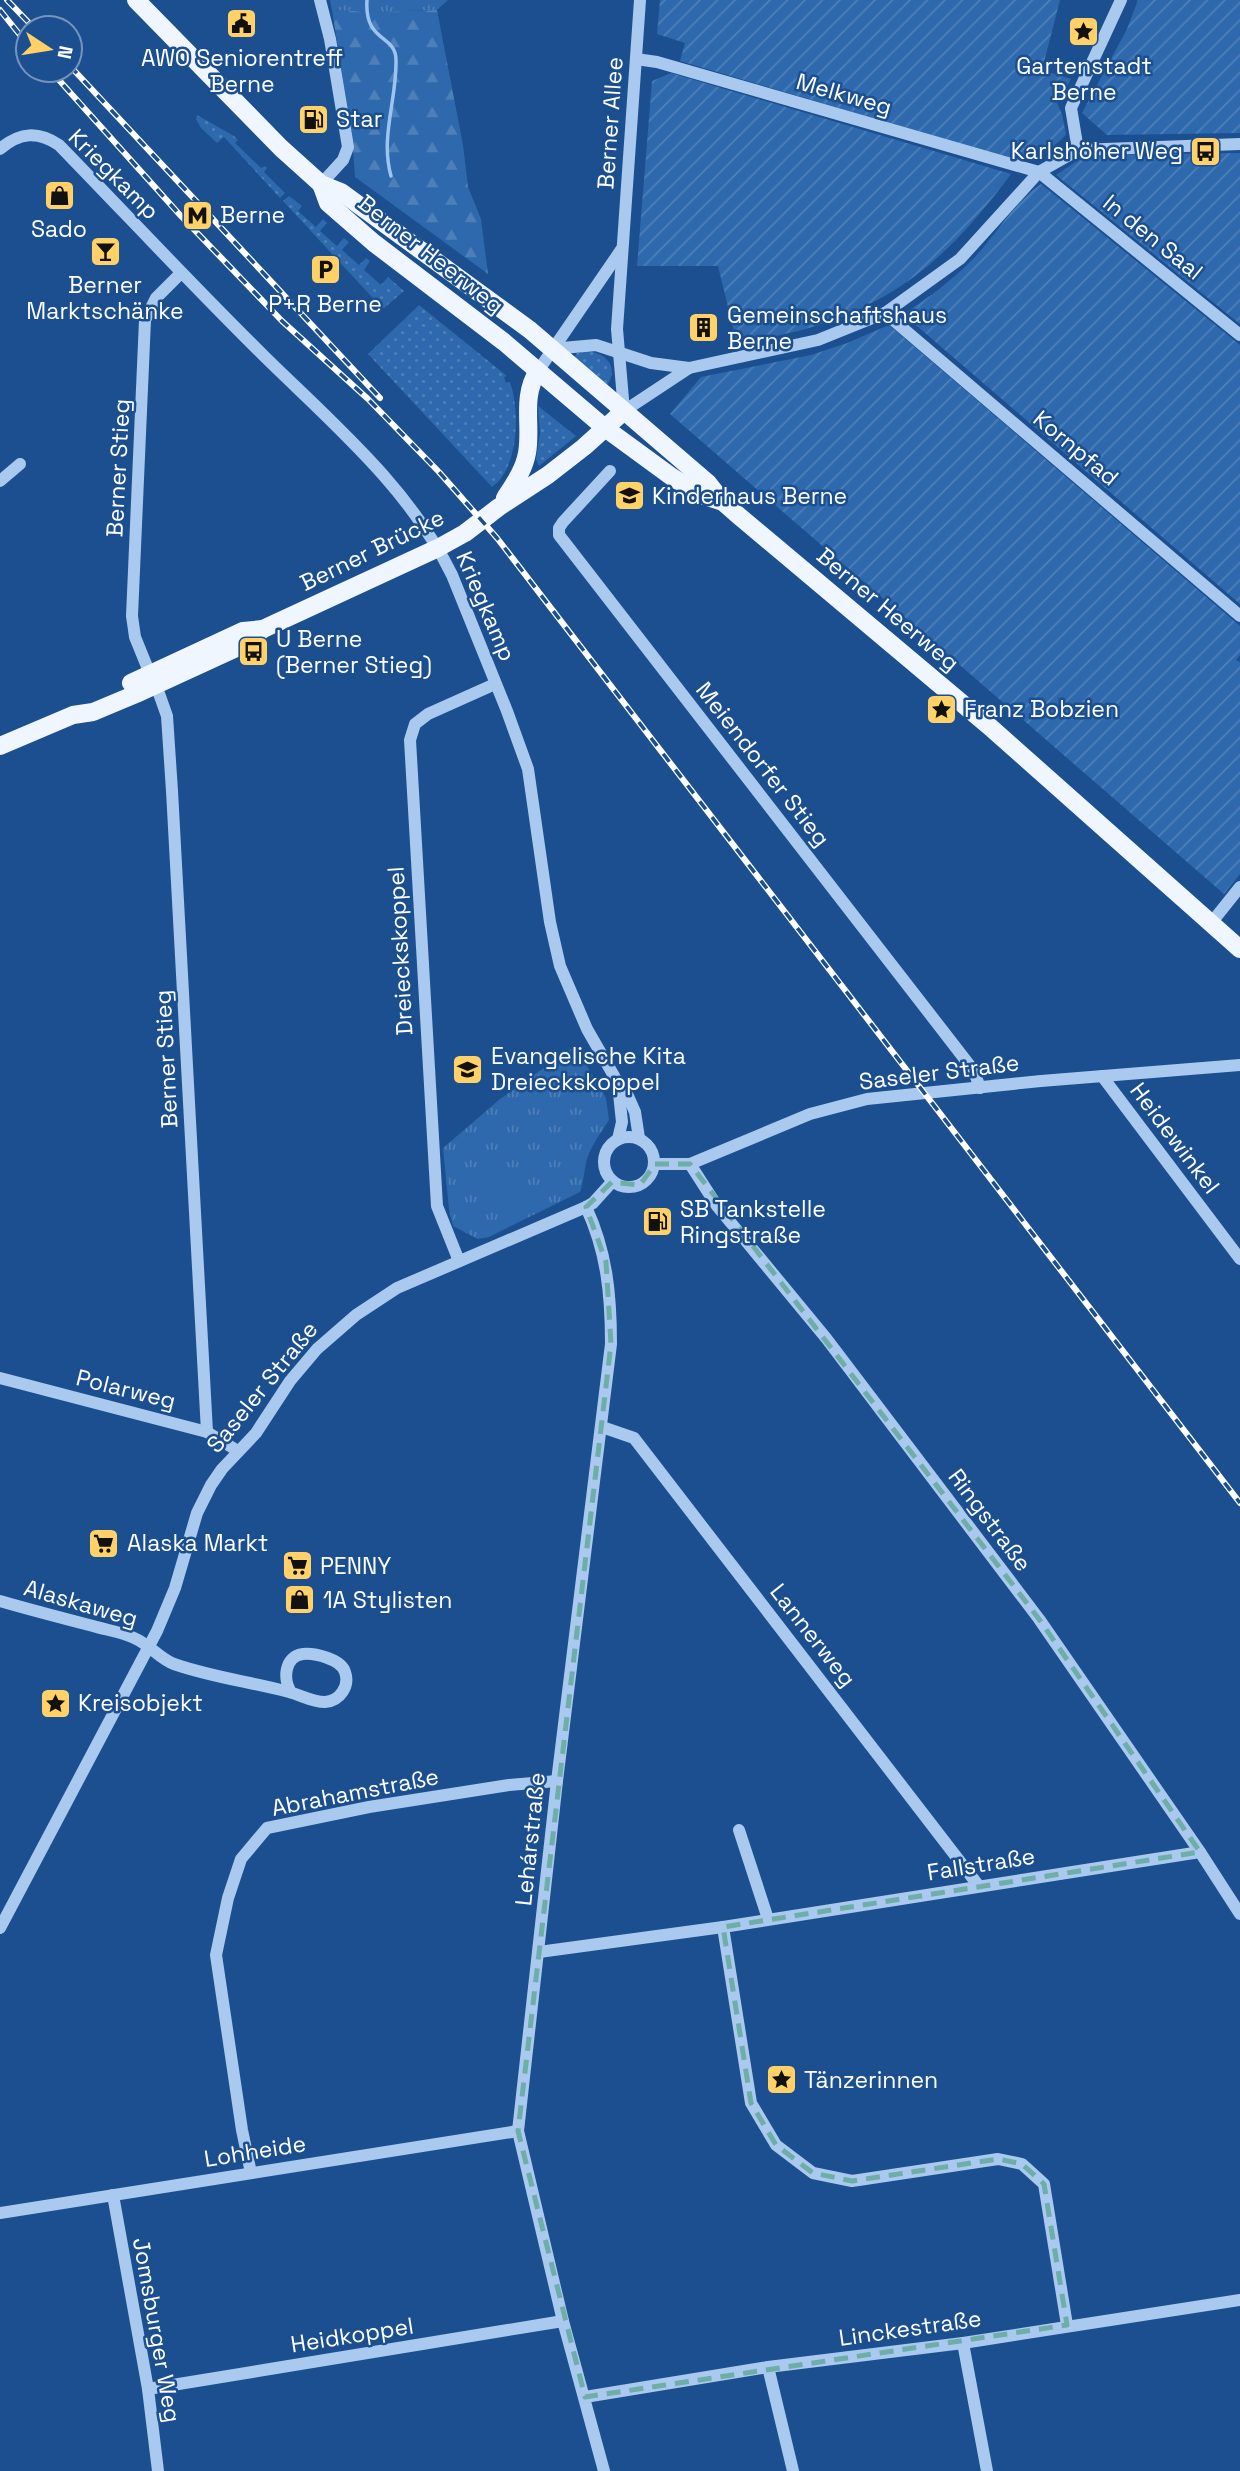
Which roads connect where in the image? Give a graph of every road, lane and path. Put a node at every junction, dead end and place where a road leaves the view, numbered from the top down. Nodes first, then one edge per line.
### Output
1 (136, 0) edge
2 (320, 0) edge
3 (640, 0) edge
4 (1121, 0) edge
5 (636, 59) junction
6 (1240, 144) edge
7 (0, 149) edge
8 (1078, 150) junction
9 (1039, 172) junction
10 (321, 184) junction
11 (621, 249) junction
12 (181, 273) junction
13 (885, 313) junction
14 (1240, 335) edge
15 (551, 349) junction
16 (618, 351) junction
17 (689, 368) junction
18 (538, 371) junction
19 (624, 411) junction
20 (605, 428) junction
21 (20, 464) dead end
22 (610, 471) dead end
23 (0, 481) edge
24 (723, 502) junction
25 (499, 507) junction
26 (438, 548) junction
27 (1240, 616) edge
28 (262, 629) junction
29 (153, 680) junction
30 (495, 684) junction
31 (0, 746) edge
32 (1240, 887) edge
33 (1212, 922) junction
34 (1240, 949) edge
35 (1240, 1065) edge
36 (1102, 1076) junction
37 (618, 1083) junction
38 (974, 1088) junction
39 (618, 1139) junction
40 (639, 1139) junction
41 (655, 1164) junction
42 (690, 1164) junction
43 (612, 1182) junction
44 (586, 1207) junction
45 (1240, 1259) edge
46 (459, 1261) junction
47 (0, 1378) edge
48 (602, 1427) junction
49 (207, 1432) junction
50 (238, 1451) junction
51 (0, 1601) edge
52 (148, 1647) junction
53 (291, 1692) junction
54 (557, 1781) junction
55 (739, 1830) dead end
56 (1200, 1852) junction
57 (978, 1885) junction
58 (1240, 1914) edge
59 (768, 1919) junction
60 (2, 1920) edge
61 (723, 1927) junction
62 (539, 1952) junction
63 (518, 2132) junction
64 (251, 2173) junction
65 (113, 2195) junction
66 (0, 2213) edge
67 (1240, 2300) edge
68 (563, 2321) junction
69 (1067, 2325) junction
70 (963, 2343) junction
71 (768, 2367) junction
72 (148, 2389) junction
73 (584, 2397) junction
74 (158, 2471) edge
75 (604, 2471) edge
76 (793, 2471) edge
77 (987, 2471) edge

1 - 10 main road, Berner Heerweg
2 - 10 street
3 - 5 street, Berner Allee
4 - 8 street
5 - 9 street, Melkweg
5 - 11 street, Berner Allee
6 - 8 street
7 - 12 street, Kriegkamp
8 - 9 street
9 - 13 street
9 - 14 street, In den Saal
10 - 15 main road, Berner Heerweg
10 - 18 main road, Berner Heerweg
11 - 15 street
11 - 16 street, Berner Allee
12 - 26 street, Kriegkamp
12 - 29 street, Berner Stieg
13 - 17 street
13 - 27 street, Kornpfad
15 - 16 street
15 - 18 street, Berner Brücke
15 - 19 main road, Berner Heerweg
16 - 17 street
16 - 19 street, Berner Allee
17 - 19 street
18 - 20 main road, Berner Heerweg
18 - 25 main road, Berner Brücke
19 - 20 main road, Berner Brücke
19 - 24 main road, Berner Heerweg
20 - 24 main road, Berner Heerweg
20 - 25 main road, Berner Brücke
21 - 23 street
22 - 38 street, Meiendorfer Stieg
24 - 33 main road, Berner Heerweg
25 - 26 main road, Berner Brücke
26 - 28 main road, Berner Brücke
26 - 30 street, Kriegkamp
28 - 29 main road, Berner Brücke
28 - 29 main road, Berner Brücke
29 - 31 main road
29 - 49 street, Berner Stieg
30 - 37 street, Kriegkamp
30 - 46 street, Dreieckskoppel
32 - 33 street
33 - 34 main road, Berner Heerweg
35 - 36 street, Saseler Straße
36 - 38 street, Saseler Straße
36 - 45 street, Heidewinkel
37 - 39 street, Kriegkamp
37 - 40 street, Kriegkamp
38 - 42 street, Saseler Straße
39 - 40 street
39 - 43 street
40 - 41 street
41 - 42 street, Saseler Straße
41 - 43 street
42 - 56 street, Ringstraße
43 - 44 street, Saseler Straße
44 - 46 street, Saseler Straße
44 - 48 street, Lehárstraße
46 - 50 street, Saseler Straße
47 - 49 street, Polarweg
48 - 54 street, Lehárstraße
48 - 57 street, Lannerweg
49 - 50 street, Polarweg
50 - 52 street, Saseler Straße
51 - 52 street, Alaskaweg
52 - 53 street
52 - 60 street, Saseler Straße
53 - 53 street
54 - 62 street, Lehárstraße
54 - 64 street, Abrahamstraße
55 - 59 street
56 - 57 street, Fallstraße
56 - 58 street, Ringstraße
57 - 59 street, Fallstraße
59 - 61 street, Fallstraße
61 - 62 street, Fallstraße
61 - 69 street
62 - 63 street, Lehárstraße
63 - 64 street, Lohheide
63 - 68 street, Lehárstraße
64 - 65 street, Lohheide
65 - 66 street, Lohheide
65 - 72 street, Jomsburger Weg
67 - 69 street, Linckestraße
68 - 72 street, Heidkoppel
68 - 73 street, Lehárstraße
69 - 70 street, Linckestraße
70 - 71 street, Linckestraße
70 - 77 street
71 - 73 street, Linckestraße
71 - 76 street
72 - 74 street, Jomsburger Weg
73 - 75 street, Lehárstraße

